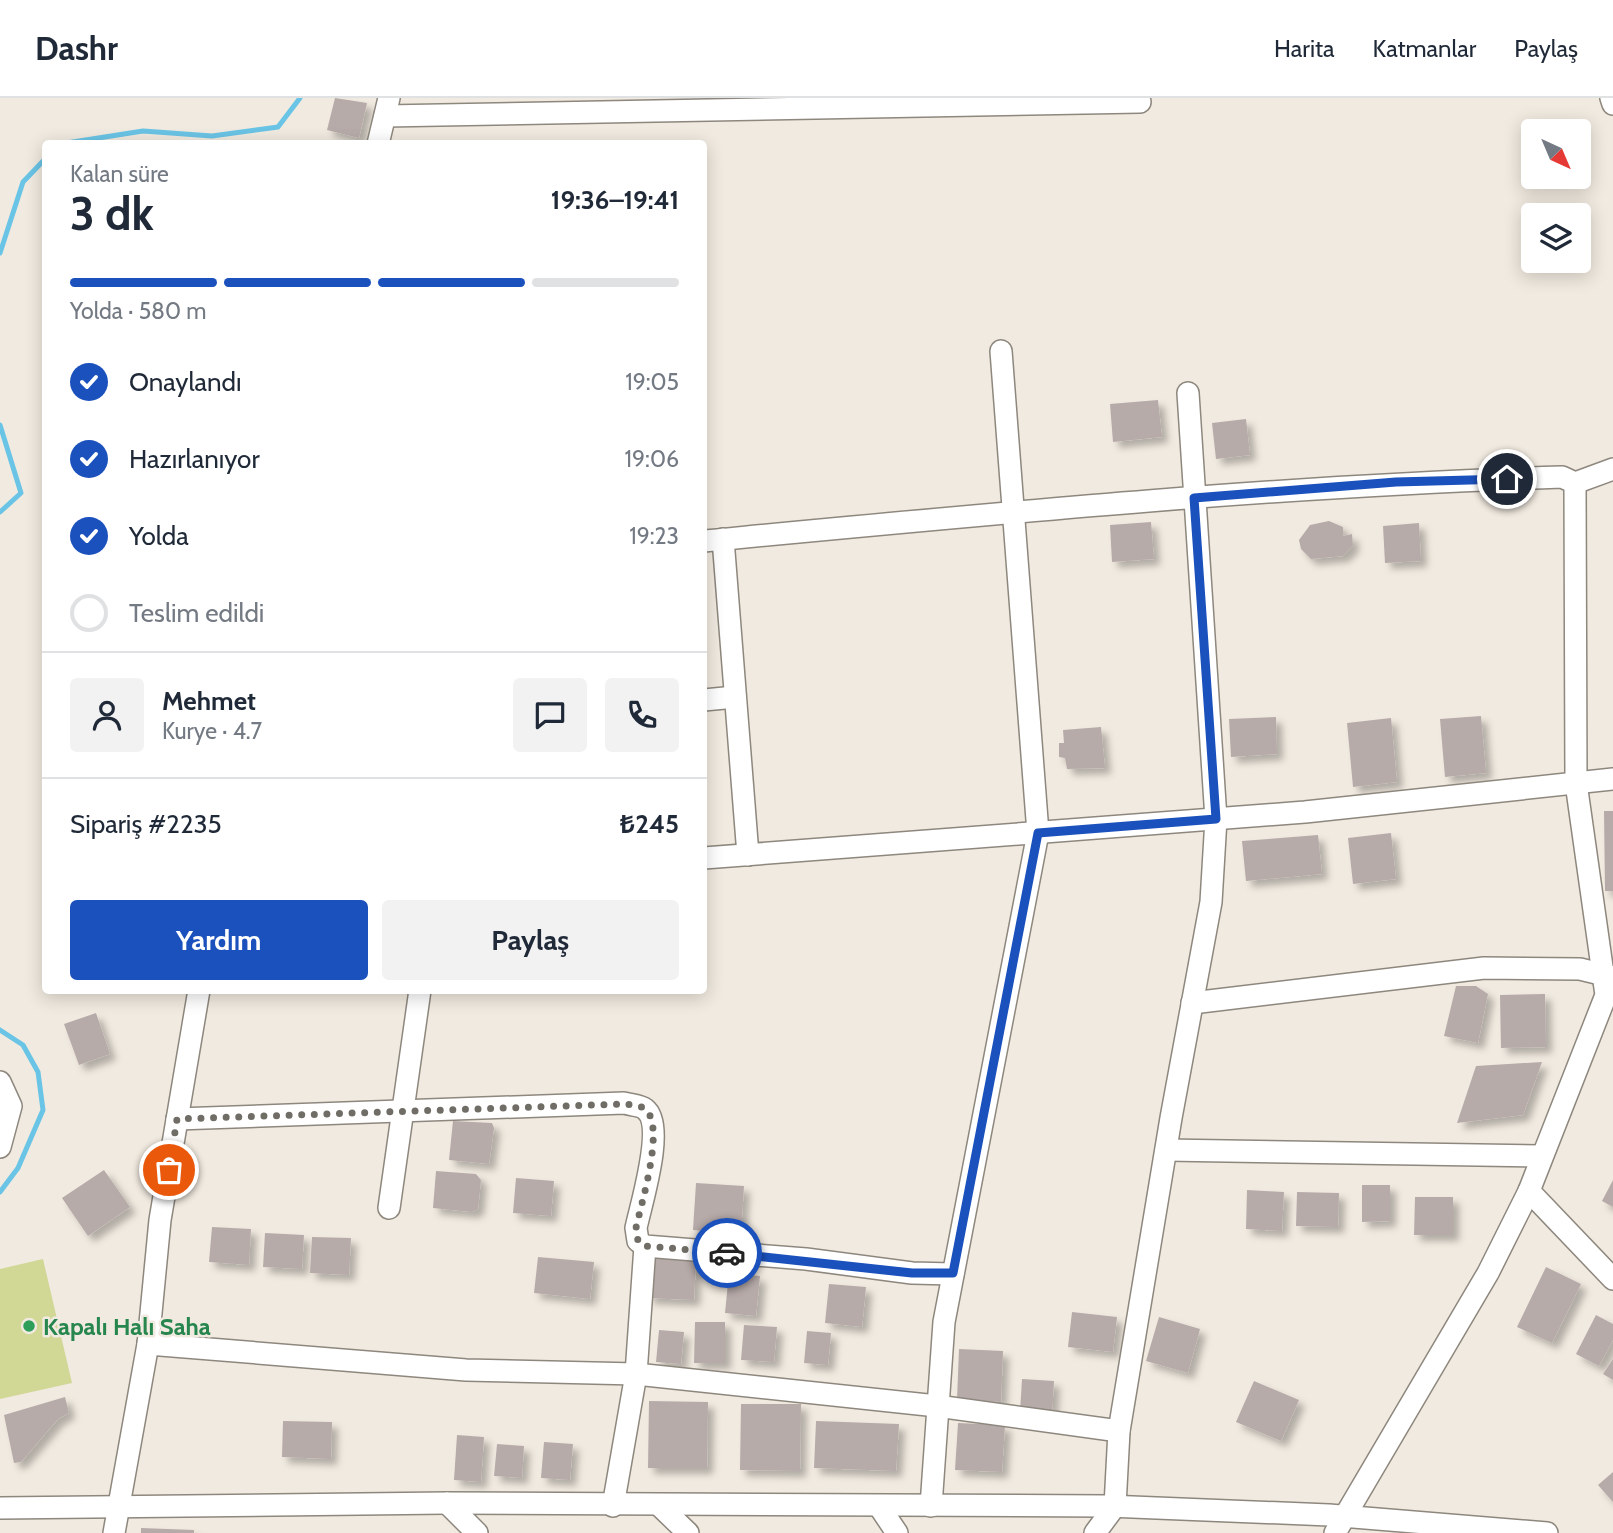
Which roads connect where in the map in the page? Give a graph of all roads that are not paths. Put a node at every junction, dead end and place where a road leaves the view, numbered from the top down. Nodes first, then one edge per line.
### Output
1 (1611, 98) edge
2 (1140, 102) dead end
3 (1613, 104) edge
4 (387, 107) edge
5 (379, 140) edge
6 (1001, 351) dead end
7 (1188, 393) dead end
8 (1613, 469) edge
9 (1575, 483) junction
10 (1194, 498) junction
11 (1013, 511) junction
12 (713, 540) edge
13 (736, 697) junction
14 (707, 700) edge
15 (1613, 779) edge
16 (1576, 783) junction
17 (1216, 819) junction
18 (1038, 833) junction
19 (748, 855) junction
20 (707, 858) edge
21 (1609, 976) edge
22 (198, 994) edge
23 (419, 994) edge
24 (1192, 1003) junction
25 (0, 1082) edge
26 (404, 1109) junction
27 (177, 1119) junction
28 (4, 1126) edge
29 (0, 1147) edge
30 (1166, 1150) junction
31 (1540, 1156) junction
32 (1529, 1191) junction
33 (389, 1208) dead end
34 (645, 1246) junction
35 (953, 1273) junction
36 (1613, 1279) edge
37 (148, 1344) junction
38 (636, 1374) junction
39 (937, 1406) junction
40 (1119, 1432) junction
41 (447, 1503) junction
42 (117, 1506) junction
43 (613, 1506) junction
44 (660, 1506) junction
45 (878, 1506) junction
46 (931, 1506) junction
47 (1115, 1506) junction
48 (0, 1508) edge
49 (1339, 1525) edge
50 (114, 1533) edge
51 (477, 1533) edge
52 (688, 1533) edge
53 (897, 1533) edge
54 (1096, 1533) edge
55 (1547, 1533) edge

1 - 3 street
2 - 4 street
4 - 5 street
6 - 11 street
7 - 10 street
8 - 9 street
9 - 10 street
9 - 16 street
10 - 11 street
10 - 17 street
11 - 12 street
11 - 18 street
12 - 13 street
13 - 14 street
13 - 19 street
15 - 16 street
16 - 17 street
16 - 21 street
17 - 18 street
17 - 24 street
18 - 19 street
18 - 35 street
19 - 20 street
21 - 24 street
21 - 31 street
22 - 27 street
23 - 26 street
24 - 30 street
25 - 28 street
26 - 27 street
26 - 33 street
26 - 34 street
27 - 37 street
28 - 29 street
30 - 31 street
30 - 40 street
31 - 32 street
32 - 36 street
32 - 49 street
34 - 35 street
34 - 38 street
35 - 39 street
37 - 38 street
37 - 42 street
38 - 39 street
38 - 43 street
39 - 40 street
39 - 46 street
40 - 47 street
41 - 42 street
41 - 43 street
41 - 51 street
42 - 48 street
42 - 50 street
43 - 44 street
44 - 45 street
44 - 52 street
45 - 46 street
45 - 53 street
46 - 47 street
47 - 49 street
47 - 54 street
49 - 55 street

